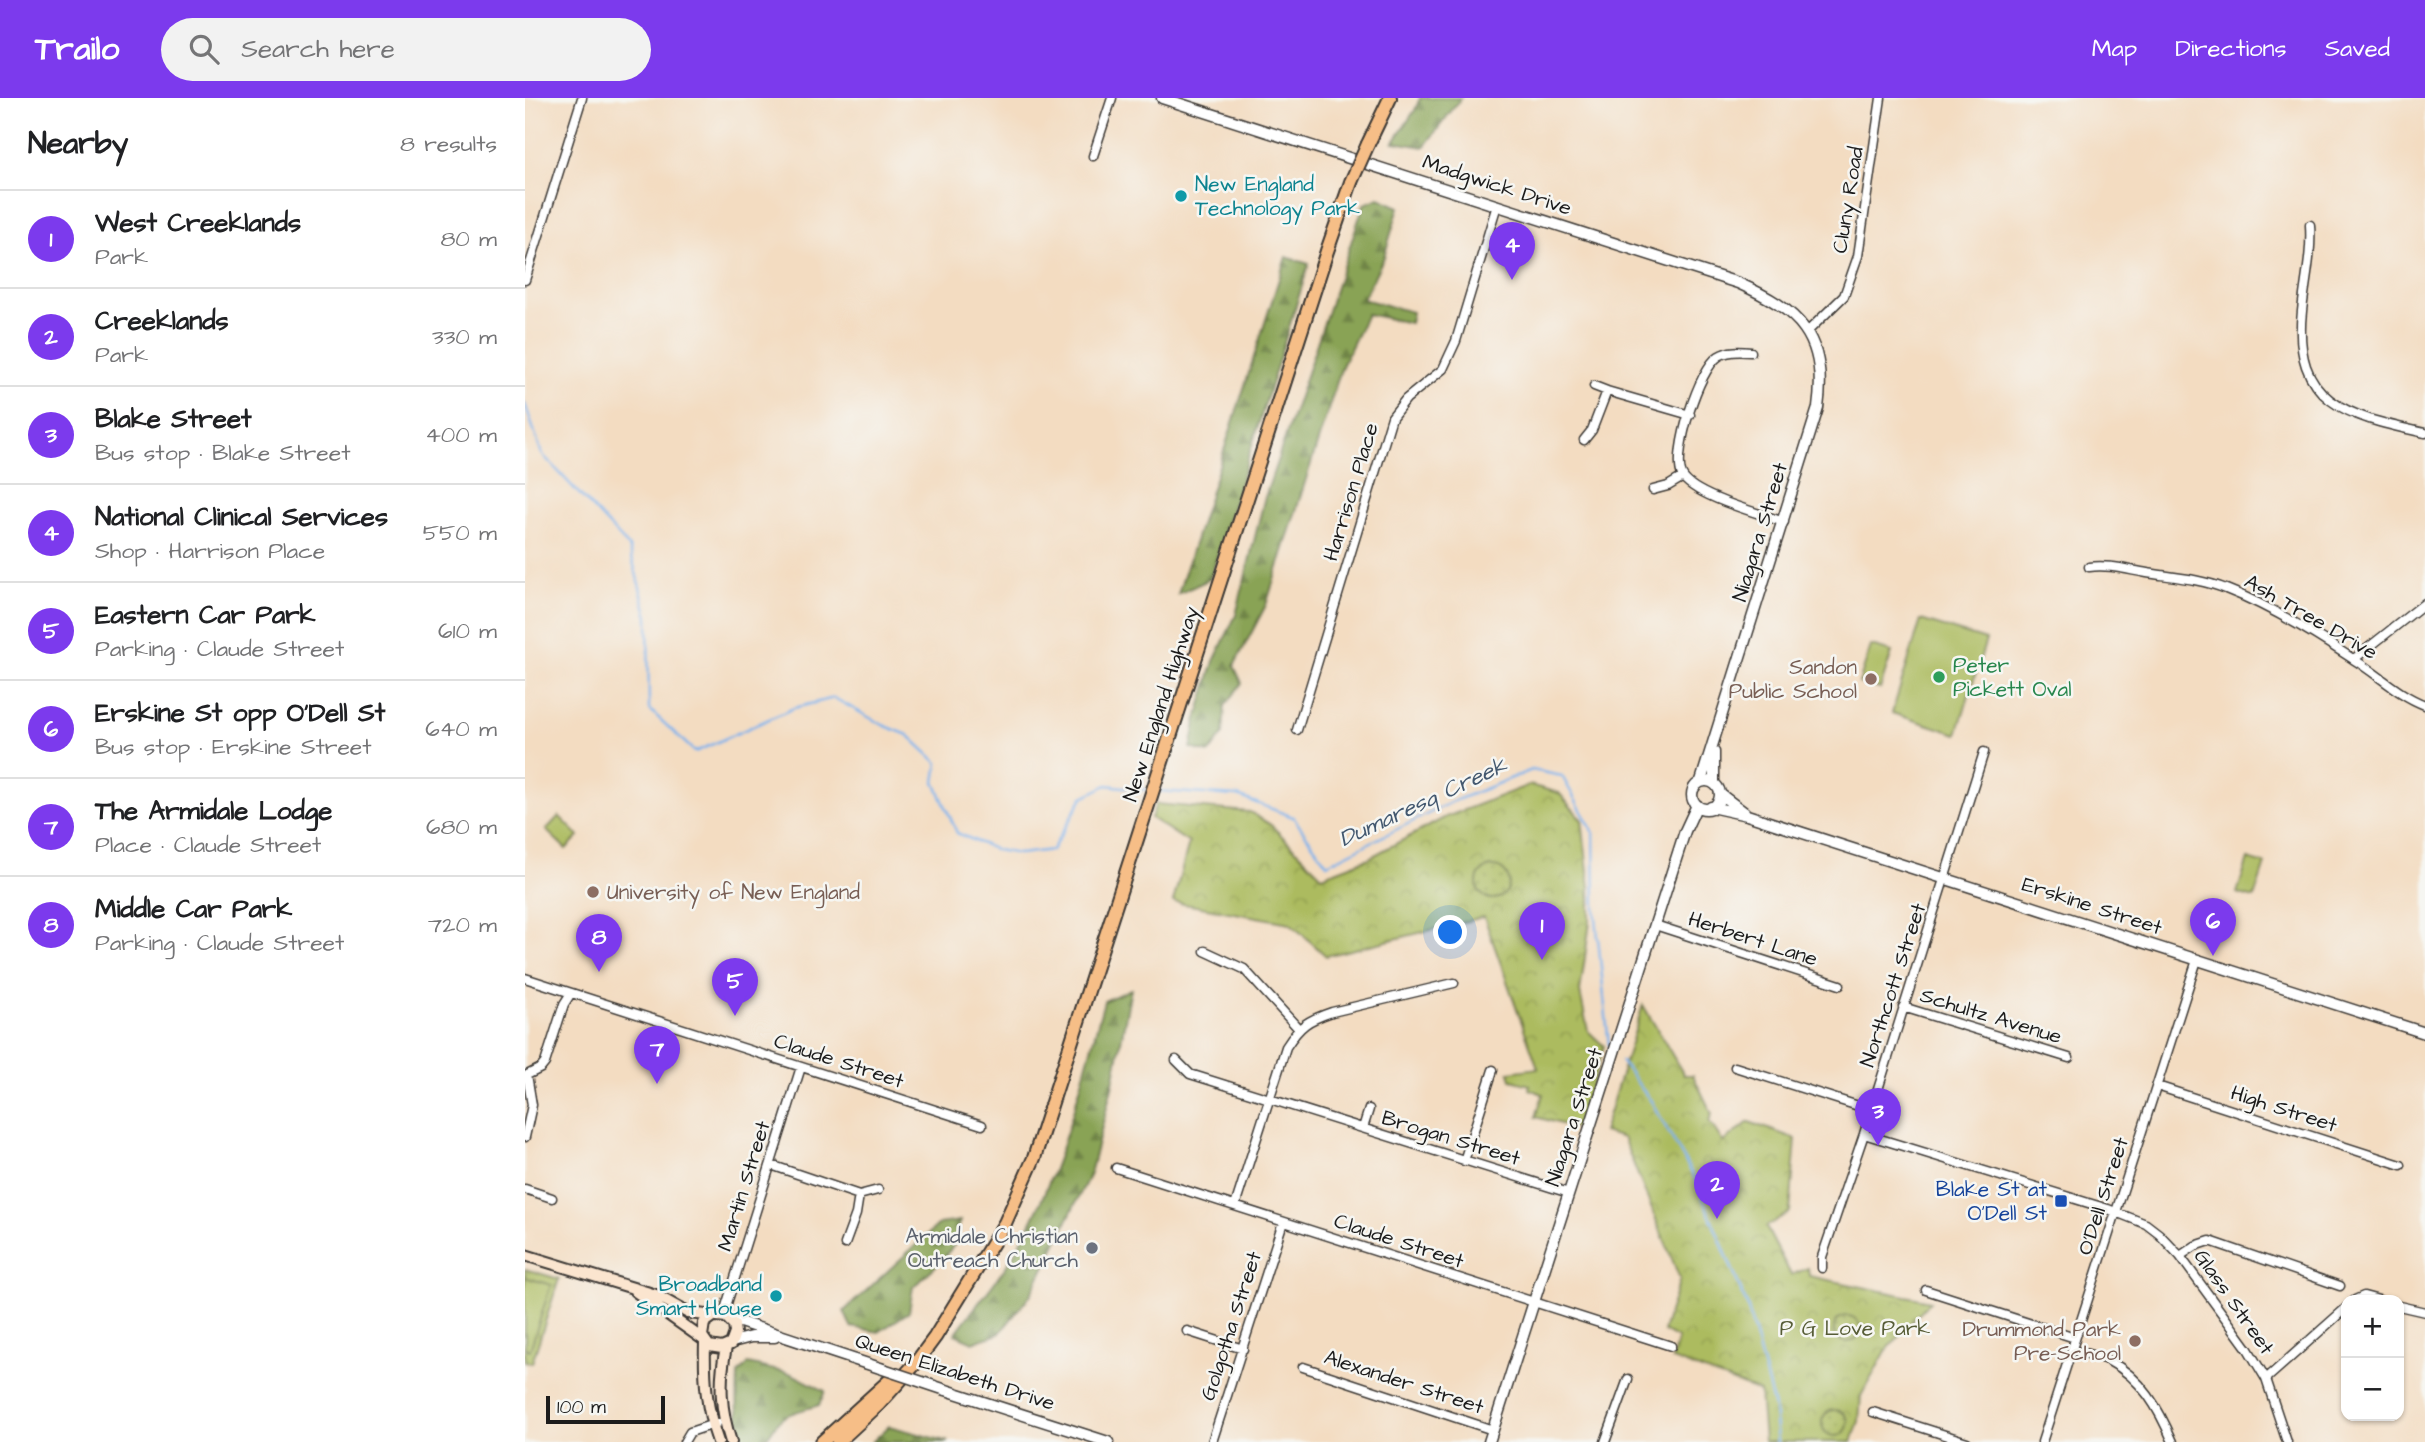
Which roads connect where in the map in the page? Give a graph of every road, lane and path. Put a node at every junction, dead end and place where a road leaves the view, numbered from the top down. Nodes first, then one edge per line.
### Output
1 (582, 98) edge
2 (1112, 98) edge
3 (1162, 98) edge
4 (1389, 98) edge
5 (1881, 98) edge
6 (1093, 156) dead end
7 (1497, 205) junction
8 (2310, 225) dead end
9 (525, 280) edge
10 (1807, 332) junction
11 (1751, 352) dead end
12 (1594, 386) dead end
13 (1607, 391) junction
14 (1690, 415) junction
15 (2425, 433) edge
16 (1584, 440) dead end
17 (1683, 477) junction
18 (1653, 489) dead end
19 (1784, 522) junction
20 (2089, 567) dead end
21 (2425, 603) edge
22 (2354, 659) junction
23 (2425, 705) edge
24 (1297, 730) dead end
25 (1714, 742) junction
26 (1984, 752) dead end
27 (1702, 781) junction
28 (1714, 783) junction
29 (1720, 794) junction
30 (1697, 805) junction
31 (1711, 807) junction
32 (1747, 815) junction
33 (1945, 879) junction
34 (1655, 925) junction
35 (1205, 951) dead end
36 (2197, 960) junction
37 (525, 978) edge
38 (1454, 983) dead end
39 (1840, 985) dead end
40 (571, 993) junction
41 (1903, 1007) junction
42 (1298, 1028) junction
43 (2425, 1033) edge
44 (2069, 1058) dead end
45 (1176, 1060) dead end
46 (801, 1067) junction
47 (1735, 1067) dead end
48 (1493, 1070) dead end
49 (526, 1075) edge
50 (2157, 1086) junction
51 (1268, 1098) junction
52 (1369, 1109) dead end
53 (1871, 1110) junction
54 (982, 1125) dead end
55 (1363, 1128) junction
56 (1864, 1134) junction
57 (525, 1137) edge
58 (1464, 1161) junction
59 (771, 1165) junction
60 (2401, 1165) dead end
61 (1117, 1168) dead end
62 (525, 1189) edge
63 (878, 1190) dead end
64 (1569, 1193) junction
65 (859, 1195) junction
66 (552, 1198) dead end
67 (1235, 1206) junction
68 (2116, 1212) junction
69 (1283, 1222) junction
70 (845, 1244) dead end
71 (525, 1255) edge
72 (2180, 1256) junction
73 (1822, 1268) dead end
74 (2340, 1286) dead end
75 (634, 1290) junction
76 (1926, 1290) dead end
77 (1535, 1302) junction
78 (2404, 1307) edge
79 (950, 1312) junction
80 (2341, 1312) edge
81 (2425, 1312) edge
82 (722, 1316) junction
83 (1187, 1331) dead end
84 (2075, 1338) junction
85 (789, 1340) junction
86 (705, 1341) junction
87 (729, 1344) junction
88 (1671, 1346) dead end
89 (1243, 1349) junction
90 (2072, 1350) junction
91 (1303, 1367) dead end
92 (1627, 1379) dead end
93 (2266, 1379) junction
94 (1873, 1412) dead end
95 (724, 1421) junction
96 (711, 1424) junction
97 (1493, 1430) junction
98 (684, 1442) edge
99 (718, 1442) edge
100 (731, 1442) edge
101 (822, 1442) edge
102 (838, 1442) edge
103 (1108, 1442) edge
104 (1212, 1442) edge
105 (1489, 1442) edge
106 (1605, 1442) edge
107 (1967, 1442) edge
108 (2042, 1442) edge
109 (2173, 1442) edge
110 (2287, 1442) edge

1 - 9 street
2 - 6 street
3 - 7 street, Madgwick Drive
4 - 79 highway, New England Highway, bridge
5 - 10 street, Cluny Road
7 - 10 street, Madgwick Drive
7 - 24 street, Harrison Place
8 - 15 street
10 - 19 street, Niagara Street
11 - 14 street
12 - 13 street
13 - 14 street
13 - 16 street
14 - 17 street
17 - 18 street
17 - 19 street
19 - 25 street, Niagara Street
20 - 22 street, Ash Tree Drive
21 - 22 street
22 - 23 street, Ash Tree Drive
25 - 27 street, Niagara Street
25 - 28 street, Niagara Street
26 - 33 street, Northcott Street
27 - 28 street
27 - 30 street
28 - 29 street
29 - 31 street
29 - 32 street, Erskine Street
30 - 31 street
30 - 34 street, Niagara Street
31 - 32 street, Erskine Street
32 - 33 street, Erskine Street
33 - 36 street, Erskine Street
33 - 41 street, Northcott Street
34 - 39 street, Herbert Lane
34 - 64 street, Niagara Street
35 - 42 street
36 - 43 street, Erskine Street
36 - 50 street, O'Dell Street
37 - 40 street, Claude Street
38 - 42 street
40 - 46 street, Claude Street
40 - 49 street
41 - 44 street, Schultz Avenue
41 - 53 street, Northcott Street
42 - 51 street
45 - 51 street, Brogan Street
46 - 54 street, Claude Street
46 - 59 street, Martin Street
47 - 53 street
48 - 58 street
49 - 57 street
50 - 60 street, High Street
50 - 68 street, O'Dell Street
51 - 55 street, Brogan Street
51 - 67 street
52 - 55 street, Brogan Street
53 - 56 street, Northcott Street
55 - 58 street, Brogan Street
56 - 68 street, Glass Street
56 - 73 street, Northcott Street
58 - 64 street, Brogan Street
59 - 65 street
59 - 82 street, Martin Street
61 - 67 street, Claude Street
62 - 66 street
63 - 65 street
64 - 77 street, Niagara Street
65 - 70 street
67 - 69 street, Claude Street
68 - 72 street, Glass Street
68 - 84 street, O'Dell Street
69 - 77 street, Claude Street
69 - 89 street, Golgotha Street
71 - 75 main road, Queen Elizabeth Drive
72 - 74 street
72 - 93 street, Glass Street
75 - 82 main road, Queen Elizabeth Drive
75 - 86 main road, Queen Elizabeth Drive
76 - 84 street
77 - 88 street, Claude Street
77 - 97 street, Niagara Street
78 - 81 street
79 - 101 highway, New England Highway
79 - 102 highway, New England Highway
80 - 93 street
82 - 85 street, Queen Elizabeth Drive
82 - 86 main road
82 - 87 main road
83 - 89 street
84 - 90 street, O'Dell Street
85 - 87 street, Queen Elizabeth Drive
85 - 103 street, Queen Elizabeth Drive, bridge
86 - 87 main road
86 - 96 main road
87 - 95 main road
89 - 104 street, Golgotha Street
90 - 108 street, O'Dell Street
90 - 109 street
91 - 97 street, Alexander Street
92 - 106 street
93 - 110 street, Glass Street
94 - 107 street
95 - 96 street
95 - 100 main road
96 - 98 street
96 - 99 main road
97 - 105 street, Niagara Street

